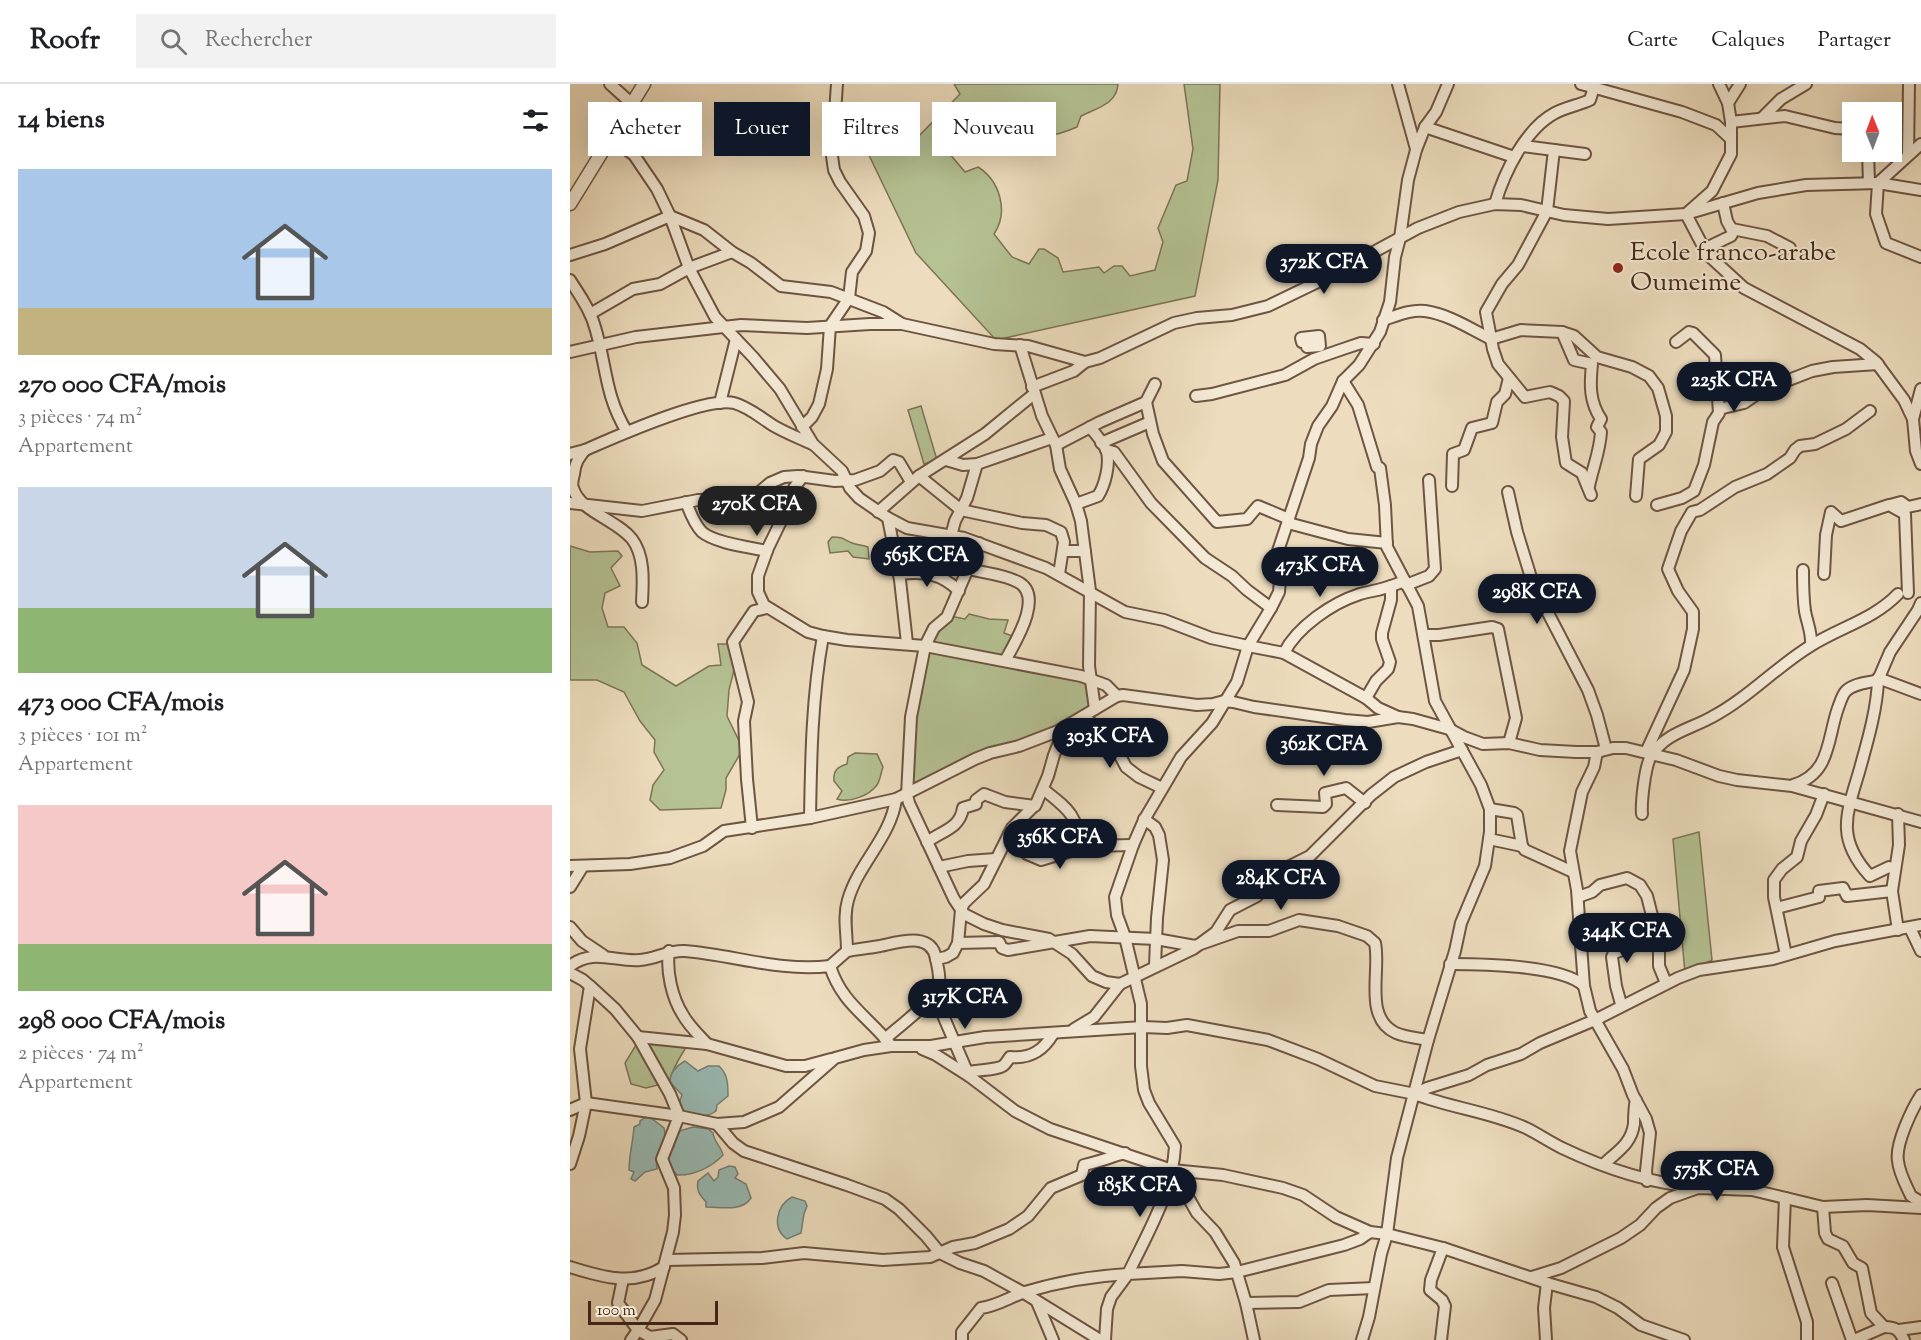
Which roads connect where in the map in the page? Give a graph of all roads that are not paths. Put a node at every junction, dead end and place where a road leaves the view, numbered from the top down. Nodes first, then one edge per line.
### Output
1 (610, 84) edge
2 (644, 84) edge
3 (837, 84) edge
4 (1398, 84) edge
5 (1448, 84) edge
6 (1581, 84) edge
7 (1719, 84) edge
8 (1740, 84) edge
9 (1806, 84) edge
10 (1909, 84) edge
11 (1594, 87) junction
12 (630, 102) edge
13 (632, 102) edge
14 (1728, 103) junction
15 (1763, 117) junction
16 (1731, 122) junction
17 (1425, 127) junction
18 (1842, 128) edge
19 (1731, 139) junction
20 (1921, 144) edge
21 (1522, 146) junction
22 (1416, 150) junction
23 (1554, 150) junction
24 (1585, 154) dead end
25 (1908, 155) junction
26 (599, 156) edge
27 (635, 156) edge
28 (1514, 157) junction
29 (1870, 162) edge
30 (1874, 183) junction
31 (1921, 190) edge
32 (1723, 203) junction
33 (570, 204) edge
34 (1495, 204) junction
35 (1547, 211) junction
36 (1686, 214) junction
37 (670, 216) junction
38 (1732, 229) junction
39 (1400, 238) junction
40 (1790, 248) dead end
41 (1704, 249) junction
42 (732, 252) junction
43 (570, 255) edge
44 (1921, 257) edge
45 (689, 268) junction
46 (570, 280) edge
47 (849, 298) junction
48 (590, 314) junction
49 (1383, 320) junction
50 (902, 324) junction
51 (830, 326) junction
52 (725, 327) junction
53 (1562, 332) junction
54 (736, 339) junction
55 (1491, 339) junction
56 (1676, 342) dead end
57 (1374, 344) junction
58 (1020, 345) junction
59 (598, 346) junction
60 (570, 352) edge
61 (1084, 362) junction
62 (1878, 364) junction
63 (1509, 378) junction
64 (1343, 381) junction
65 (1155, 384) dead end
66 (1921, 389) edge
67 (1033, 390) junction
68 (1196, 396) dead end
69 (1146, 402) junction
70 (720, 403) junction
71 (1719, 409) junction
72 (1870, 411) dead end
73 (1913, 419) junction
74 (1150, 422) junction
75 (802, 427) junction
76 (1090, 427) junction
77 (627, 432) junction
78 (1054, 442) junction
79 (813, 444) junction
80 (1104, 447) junction
81 (585, 450) junction
82 (570, 454) edge
83 (946, 459) junction
84 (977, 464) junction
85 (1921, 464) edge
86 (803, 476) junction
87 (915, 479) junction
88 (1429, 480) dead end
89 (847, 482) junction
90 (571, 485) edge
91 (1452, 486) dead end
92 (1508, 492) dead end
93 (1636, 496) dead end
94 (686, 502) junction
95 (570, 503) edge
96 (582, 504) junction
97 (1076, 504) junction
98 (1921, 504) edge
99 (1657, 505) dead end
100 (1890, 505) junction
101 (961, 510) junction
102 (878, 512) junction
103 (888, 518) junction
104 (1289, 521) junction
105 (951, 536) junction
106 (979, 543) junction
107 (1387, 543) junction
108 (767, 551) junction
109 (1063, 551) junction
110 (1085, 551) junction
111 (969, 569) junction
112 (1803, 570) dead end
113 (899, 574) junction
114 (1059, 574) junction
115 (1824, 574) dead end
116 (1406, 583) junction
117 (1391, 586) junction
118 (959, 591) junction
119 (1089, 591) junction
120 (642, 602) dead end
121 (1921, 603) edge
122 (768, 608) junction
123 (1271, 608) junction
124 (1425, 635) junction
125 (823, 636) junction
126 (907, 644) junction
127 (1811, 645) junction
128 (925, 646) junction
129 (1248, 646) junction
130 (1284, 653) junction
131 (1005, 661) junction
132 (1090, 679) junction
133 (1878, 679) junction
134 (1921, 694) edge
135 (1117, 696) junction
136 (1366, 698) junction
137 (1224, 701) junction
138 (1095, 709) junction
139 (1084, 716) junction
140 (1398, 717) junction
141 (1065, 728) junction
142 (1449, 729) junction
143 (1509, 743) junction
144 (1462, 750) junction
145 (1602, 750) junction
146 (1649, 753) junction
147 (1792, 786) junction
148 (1162, 788) junction
149 (1043, 789) junction
150 (1824, 794) junction
151 (907, 795) junction
152 (896, 799) junction
153 (1849, 801) junction
154 (1365, 803) junction
155 (1277, 805) dead end
156 (1035, 806) junction
157 (1490, 809) junction
158 (1642, 814) dead end
159 (1898, 814) junction
160 (810, 818) junction
161 (1144, 819) junction
162 (1921, 822) edge
163 (752, 828) junction
164 (1009, 834) junction
165 (1489, 839) junction
166 (927, 842) junction
167 (1133, 845) junction
168 (1522, 846) junction
169 (1080, 848) junction
170 (996, 860) junction
171 (570, 866) edge
172 (583, 866) junction
173 (939, 867) junction
174 (1889, 867) dead end
175 (1573, 872) junction
176 (571, 883) edge
177 (1892, 891) junction
178 (1578, 897) junction
179 (1777, 908) junction
180 (961, 909) junction
181 (570, 927) edge
182 (1916, 927) edge
183 (1898, 930) junction
184 (1125, 937) junction
185 (1657, 937) junction
186 (1156, 939) junction
187 (582, 941) junction
188 (1056, 942) junction
189 (958, 943) junction
190 (1196, 946) junction
191 (669, 951) junction
192 (847, 951) junction
193 (1921, 951) edge
194 (603, 955) junction
195 (1786, 956) junction
196 (936, 959) junction
197 (574, 963) edge
198 (1450, 964) junction
199 (830, 966) junction
200 (1155, 966) junction
201 (570, 974) edge
202 (1133, 978) junction
203 (1666, 983) junction
204 (1120, 984) junction
205 (590, 986) junction
206 (1584, 986) junction
207 (936, 992) junction
208 (1621, 1004) junction
209 (1595, 1020) junction
210 (1143, 1027) junction
211 (1068, 1032) junction
212 (1053, 1034) junction
213 (638, 1037) junction
214 (1428, 1040) junction
215 (888, 1042) junction
216 (955, 1043) junction
217 (707, 1044) junction
218 (916, 1047) junction
219 (835, 1058) junction
220 (968, 1074) junction
221 (1415, 1094) junction
222 (1921, 1095) edge
223 (1636, 1100) junction
224 (586, 1103) junction
225 (570, 1110) edge
226 (679, 1116) junction
227 (717, 1124) junction
228 (1125, 1153) junction
229 (570, 1164) edge
230 (1604, 1165) junction
231 (1171, 1173) junction
232 (1647, 1181) junction
233 (1698, 1188) junction
234 (1785, 1198) junction
235 (1921, 1202) edge
236 (1823, 1207) junction
237 (1921, 1208) edge
238 (1370, 1232) junction
239 (1387, 1234) junction
240 (1443, 1248) junction
241 (940, 1253) junction
242 (665, 1264) junction
243 (570, 1267) edge
244 (1237, 1272) junction
245 (1128, 1274) junction
246 (1532, 1277) junction
247 (623, 1279) junction
248 (1547, 1283) junction
249 (1832, 1283) dead end
250 (1374, 1288) junction
251 (1024, 1293) junction
252 (1037, 1302) junction
253 (1246, 1303) junction
254 (1884, 1327) junction
255 (1921, 1328) edge
256 (638, 1330) junction
257 (1902, 1335) edge
258 (1676, 1339) edge
259 (631, 1340) edge
260 (681, 1340) edge
261 (962, 1340) edge
262 (1053, 1340) edge
263 (1100, 1340) edge
264 (1106, 1340) edge
265 (1254, 1340) edge
266 (1362, 1340) edge
267 (1441, 1340) edge
268 (1546, 1340) edge
269 (1807, 1340) edge
270 (1853, 1340) edge

1 - 12 street
2 - 13 street
3 - 47 street
4 - 22 street
5 - 17 street
6 - 11 street
7 - 14 street
8 - 14 street
9 - 15 street
10 - 25 street
11 - 19 street
11 - 21 street
14 - 16 street
15 - 16 street
15 - 18 street
16 - 19 street
17 - 22 street
17 - 28 street
19 - 36 street
20 - 25 street
21 - 23 street
21 - 28 street
22 - 39 street
23 - 24 street
23 - 35 street
25 - 30 street
26 - 33 street
27 - 37 street
28 - 34 street
29 - 30 street
30 - 31 street
30 - 32 street
30 - 44 street
32 - 36 street
32 - 38 street
34 - 35 street
34 - 39 street
35 - 36 street
35 - 55 street
36 - 41 street
37 - 42 street
37 - 43 street
37 - 45 street
38 - 40 street
38 - 41 street
39 - 49 street
39 - 61 street
41 - 62 street
42 - 45 street
42 - 47 street
45 - 48 street
45 - 52 street
46 - 48 street
47 - 50 street
47 - 51 street
48 - 59 street
49 - 55 street
49 - 57 street
50 - 51 street
50 - 58 street
51 - 52 street
51 - 75 street
52 - 54 street
52 - 59 street
53 - 55 street
53 - 63 street
53 - 93 street
54 - 70 street
54 - 75 street
55 - 63 street
56 - 71 street
57 - 64 street
57 - 68 street
58 - 61 street
58 - 67 street
59 - 60 street
59 - 77 street
61 - 67 street
62 - 71 street
62 - 73 street
63 - 91 street
64 - 104 street
64 - 107 street
65 - 69 street
66 - 73 street
67 - 78 street
67 - 83 street
69 - 74 street
69 - 76 street
70 - 77 street
70 - 79 street
71 - 99 street
72 - 146 street
73 - 85 street
74 - 80 street
74 - 104 street
75 - 79 street
76 - 78 street
76 - 80 street
77 - 81 street
78 - 84 street
78 - 97 street
79 - 89 street
80 - 97 street
80 - 123 street
81 - 82 street
81 - 90 street
83 - 84 street
83 - 87 street
84 - 101 street
86 - 89 street
86 - 94 street
86 - 108 street
87 - 89 street
87 - 101 street
87 - 102 street
88 - 116 street
89 - 102 street
90 - 96 street
92 - 145 street
94 - 96 street
94 - 108 street
95 - 96 street
96 - 120 street
97 - 110 street
98 - 100 street
100 - 115 street
100 - 127 street
101 - 105 street
101 - 109 street
102 - 103 street
103 - 105 street
103 - 113 street
104 - 107 street
104 - 123 street
105 - 106 street
106 - 111 street
106 - 114 street
107 - 116 street
108 - 122 street
109 - 110 street
109 - 114 street
110 - 119 street
111 - 118 street
111 - 131 street
112 - 127 street
113 - 118 street
113 - 126 street
114 - 119 street
116 - 117 street
116 - 124 street
117 - 130 street
117 - 136 street
118 - 128 street
119 - 129 street
119 - 132 street
121 - 133 street
122 - 125 street
122 - 163 street
123 - 129 street
124 - 142 street
124 - 143 street
125 - 126 street
125 - 160 street
126 - 128 street
127 - 146 street
128 - 131 street
128 - 151 street
129 - 130 street
129 - 137 street
130 - 136 street
131 - 132 street
132 - 135 street
132 - 138 street
133 - 134 street
133 - 147 street
133 - 153 street
135 - 137 street
135 - 138 street
136 - 140 street
137 - 140 street
137 - 148 street
138 - 139 street
139 - 141 street
139 - 148 street
140 - 142 street
141 - 149 street
141 - 151 street
142 - 143 street
142 - 144 street
143 - 145 street
144 - 154 street
144 - 157 street
145 - 146 street
145 - 175 street
146 - 147 street
146 - 158 street
147 - 150 street
148 - 161 street
149 - 156 street
149 - 169 street
150 - 153 street
150 - 179 street
151 - 152 street
151 - 166 street
152 - 160 street
152 - 192 street
153 - 159 street
153 - 174 street
154 - 155 street
154 - 190 street
156 - 164 street
156 - 166 street
157 - 165 street
157 - 168 street
159 - 162 street
159 - 177 street
160 - 163 street
161 - 167 street
161 - 186 street
163 - 172 street
164 - 169 street
164 - 170 street
165 - 168 street
165 - 198 street
166 - 173 street
167 - 169 street
167 - 184 street
168 - 175 street
170 - 173 street
170 - 180 street
171 - 172 street
172 - 176 street
173 - 180 street
175 - 178 street
177 - 179 street
177 - 183 street
178 - 185 street
178 - 206 street
179 - 195 street
180 - 188 street
180 - 189 street
181 - 187 street
182 - 183 street
182 - 193 street
183 - 195 street
184 - 186 street
184 - 188 street
184 - 202 street
185 - 203 street
185 - 208 street
186 - 190 street
186 - 200 street
187 - 194 street
187 - 197 street
188 - 189 street
188 - 204 street
189 - 196 street
190 - 200 street
190 - 214 street
191 - 194 street
191 - 199 street
191 - 217 street
192 - 196 street
192 - 199 street
194 - 197 street
195 - 203 street
196 - 207 street
198 - 206 street
198 - 214 street
199 - 215 street
200 - 202 street
201 - 205 street
202 - 204 street
202 - 210 street
203 - 208 street
204 - 211 street
205 - 213 street
205 - 224 street
206 - 209 street
207 - 215 street
207 - 216 street
208 - 209 street
209 - 221 street
209 - 223 street
210 - 211 street
210 - 221 street
210 - 231 street
211 - 212 street
212 - 216 street
212 - 220 street
213 - 217 street
213 - 226 street
214 - 221 street
215 - 218 street
215 - 219 street
216 - 218 street
216 - 220 street
217 - 219 street
218 - 220 street
219 - 227 street
220 - 228 street
221 - 230 street
221 - 239 street
222 - 235 street
223 - 230 street
223 - 232 street
224 - 225 street
224 - 226 street
224 - 229 street
226 - 227 street
226 - 242 street
227 - 241 street
228 - 231 street
228 - 241 street
230 - 232 street
231 - 238 street
231 - 244 street
231 - 245 street
232 - 233 street
233 - 234 street
233 - 246 street
234 - 236 street
234 - 269 street
236 - 237 street
236 - 254 street
238 - 239 street
238 - 244 street
239 - 240 street
239 - 250 street
240 - 246 street
240 - 267 street
241 - 242 street
241 - 251 street
242 - 247 street
242 - 256 street
243 - 247 street
244 - 245 street
244 - 253 street
245 - 251 street
245 - 264 street
246 - 248 street
247 - 256 street
248 - 258 street
248 - 268 street
249 - 270 street
250 - 253 street
250 - 266 street
251 - 252 street
251 - 261 street
252 - 262 street
252 - 263 street
253 - 265 street
254 - 257 street
254 - 270 street
255 - 257 street
256 - 259 street
256 - 260 street

